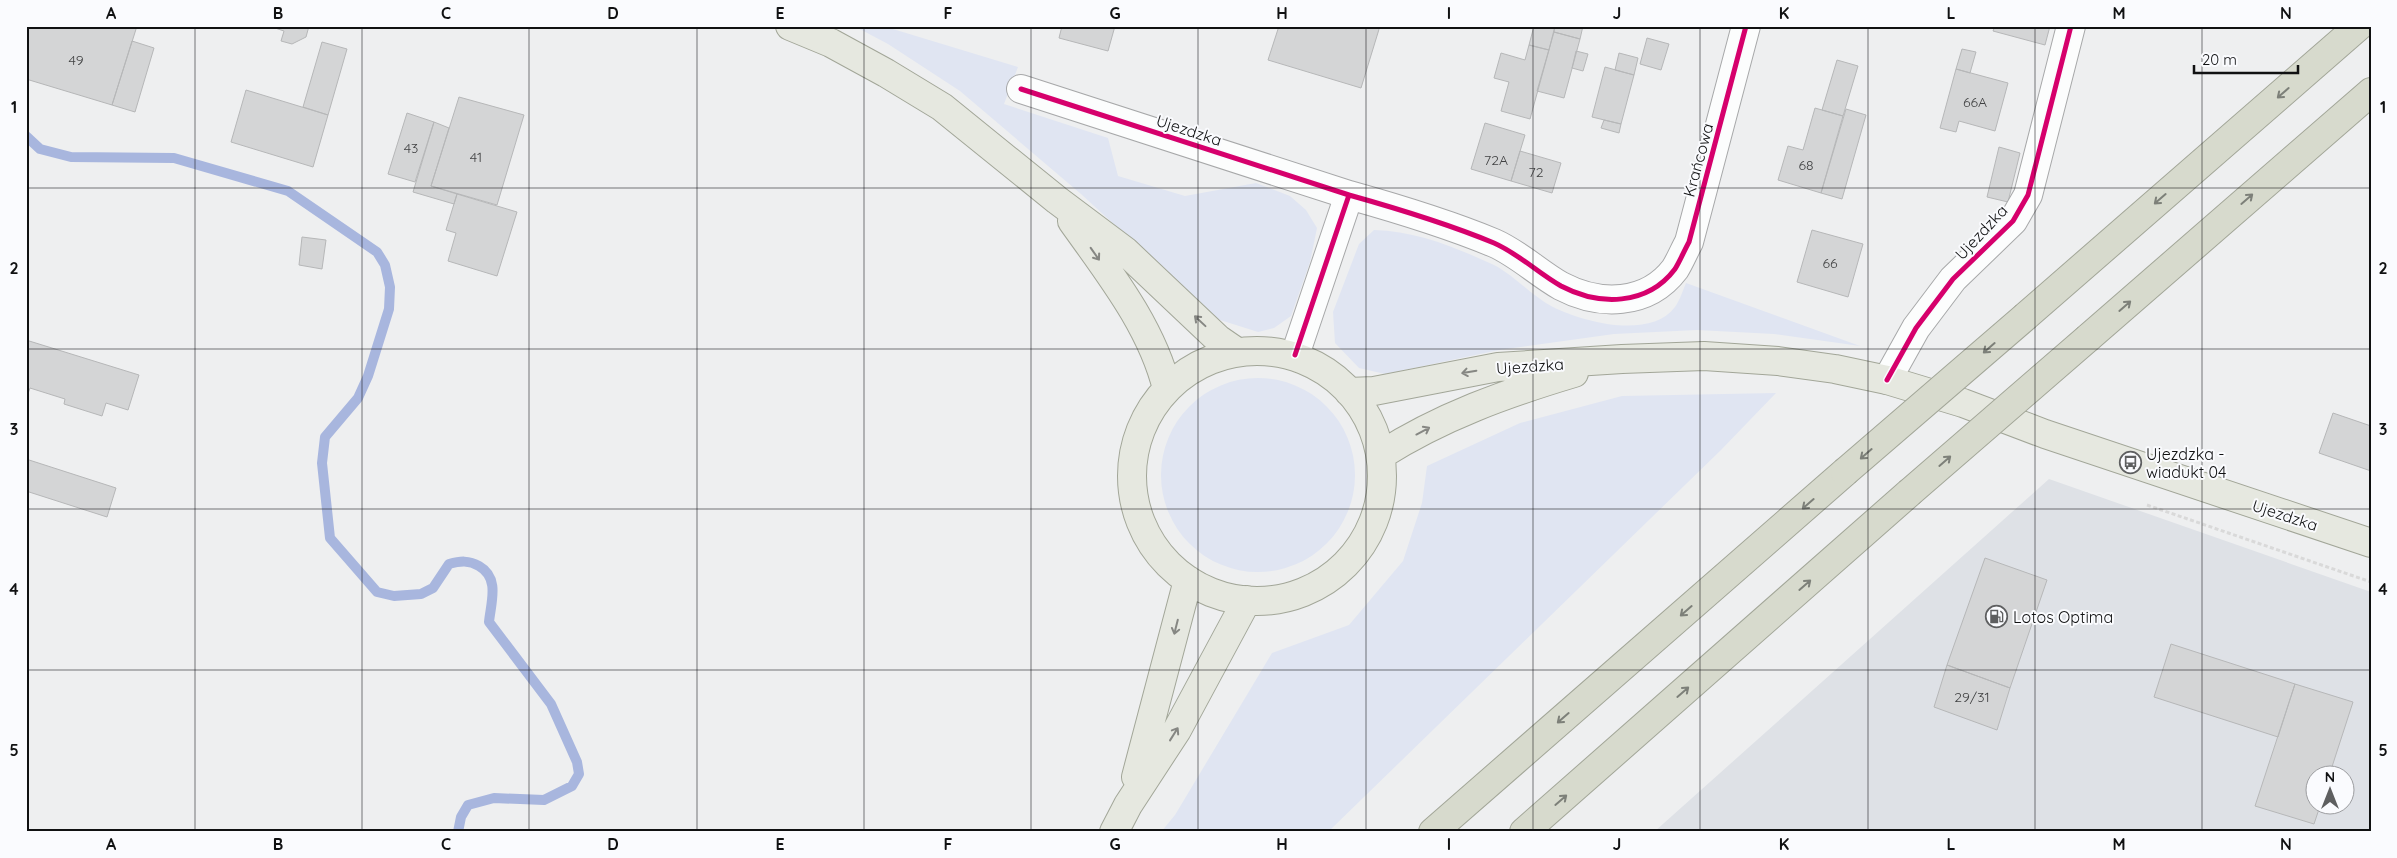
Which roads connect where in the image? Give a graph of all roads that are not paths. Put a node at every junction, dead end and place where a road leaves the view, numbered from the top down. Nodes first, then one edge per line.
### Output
1 (790, 26) edge
2 (1746, 26) edge
3 (2071, 26) edge
4 (2359, 26) edge
5 (1021, 89) dead end
6 (2371, 92) edge
7 (1350, 195) junction
8 (1057, 200) junction
9 (1654, 289) joint
10 (1237, 352) junction
11 (1295, 355) junction
12 (1622, 359) junction
13 (1887, 380) junction
14 (1167, 389) junction
15 (1350, 392) junction
16 (1381, 455) junction
17 (2371, 543) edge
18 (1188, 580) junction
19 (1247, 600) junction
20 (1128, 805) junction
21 (1114, 832) edge
22 (1433, 832) edge
23 (1524, 832) edge

1 - 8 main road
2 - 9 street, Krańcowa
3 - 13 street, Ujezdzka
4 -> 22 highway, bridge
5 - 7 street, Ujezdzka
23 -> 6 highway, bridge
7 - 9 street, Ujezdzka
7 - 11 street
10 -> 8 main road
8 -> 14 main road
10 - 11 main road
10 - 14 main road
11 - 15 main road
12 - 13 main road, Ujezdzka
12 -> 15 main road, Ujezdzka
16 -> 12 main road, Ujezdzka
13 - 17 main road, Ujezdzka
14 - 18 main road
15 - 16 main road
16 - 19 main road
18 - 19 main road
18 -> 20 main road
20 -> 19 main road
20 - 21 main road

